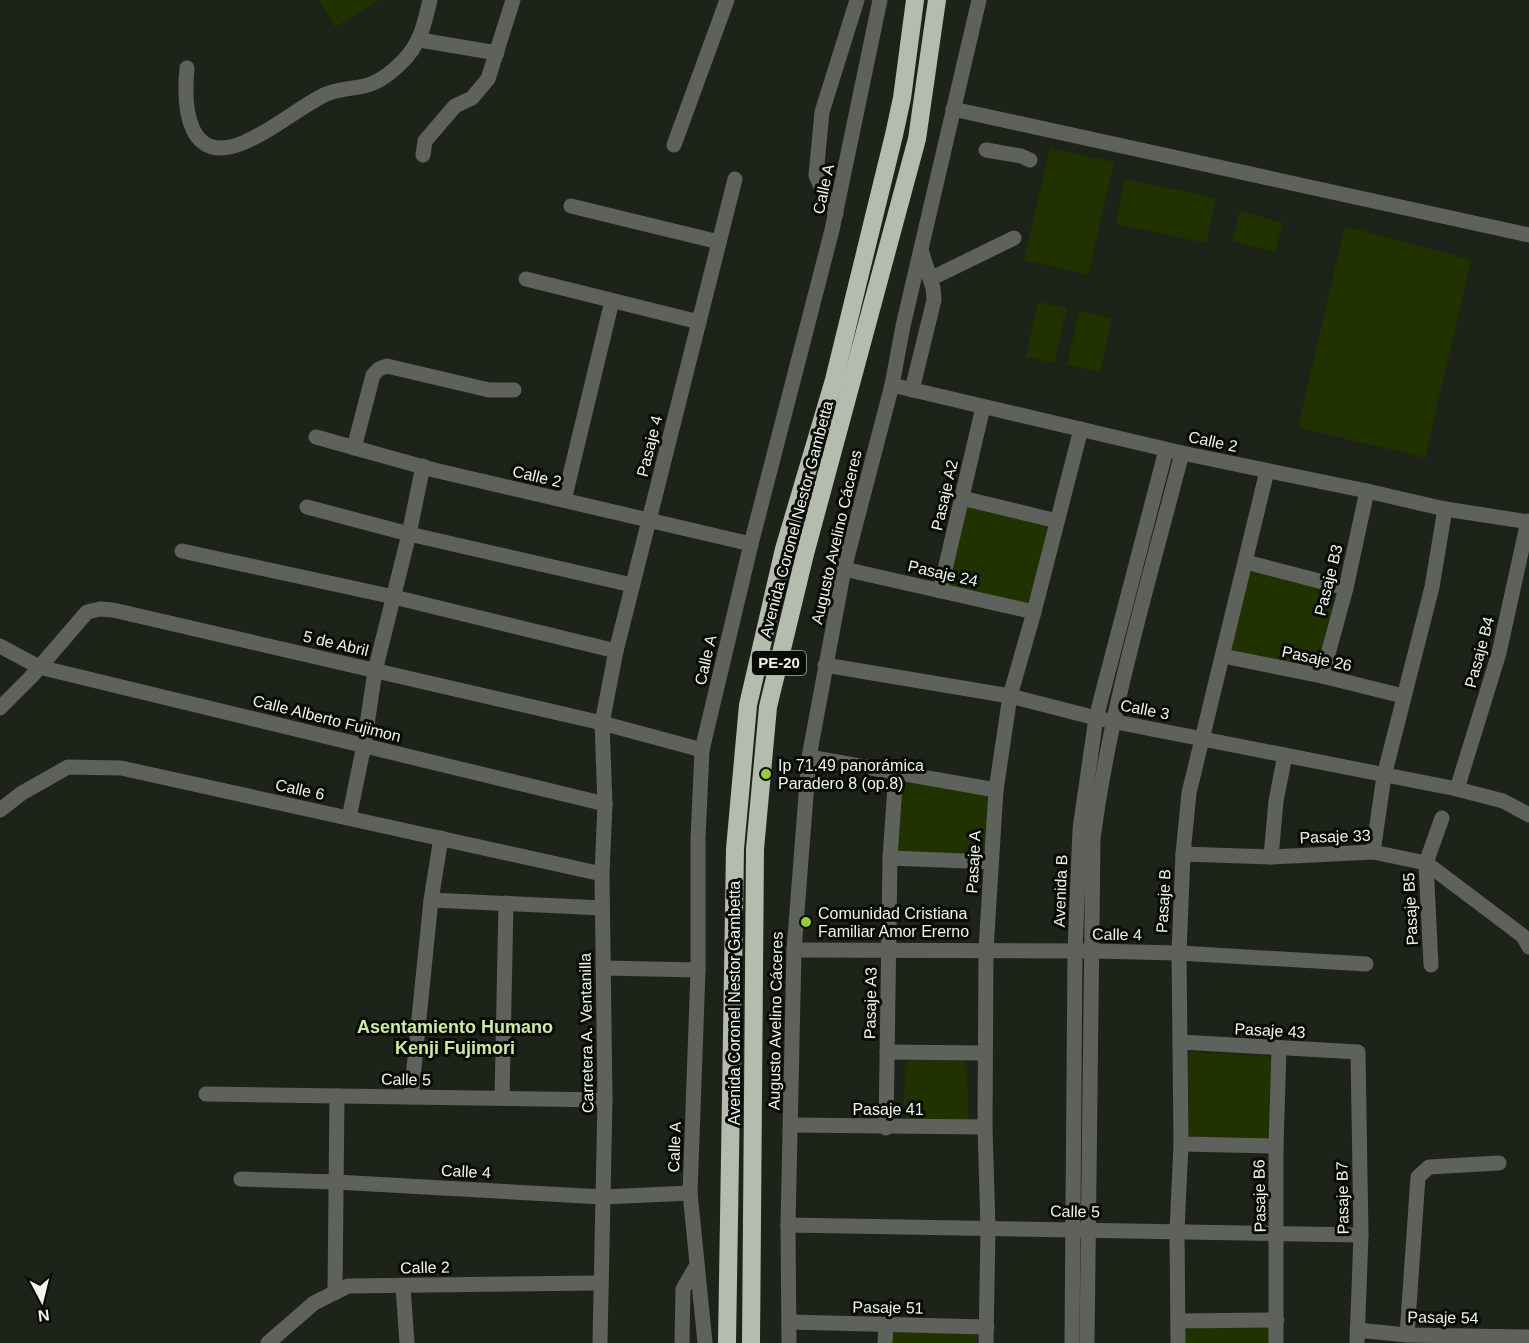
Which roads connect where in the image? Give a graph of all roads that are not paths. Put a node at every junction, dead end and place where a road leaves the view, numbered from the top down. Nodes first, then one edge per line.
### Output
1 (430, 0) edge
2 (513, 0) edge
3 (727, 0) edge
4 (857, 0) edge
5 (880, 0) edge
6 (915, 0) edge
7 (937, 0) edge
8 (979, 0) edge
9 (420, 40) junction
10 (497, 53) junction
11 (187, 68) dead end
12 (953, 109) junction
13 (674, 145) dead end
14 (986, 150) dead end
15 (423, 154) dead end
16 (1030, 160) dead end
17 (735, 179) dead end
18 (571, 206) dead end
19 (836, 214) junction
20 (1529, 235) edge
21 (1014, 238) dead end
22 (719, 242) junction
23 (921, 249) junction
24 (526, 279) dead end
25 (930, 279) junction
26 (612, 301) junction
27 (699, 322) junction
28 (892, 385) junction
29 (514, 390) dead end
30 (912, 390) junction
31 (983, 407) junction
32 (1081, 429) junction
33 (316, 438) dead end
34 (354, 448) junction
35 (1166, 450) junction
36 (1182, 453) junction
37 (423, 466) junction
38 (1267, 471) junction
39 (1367, 491) junction
40 (962, 498) junction
41 (564, 500) junction
42 (307, 507) dead end
43 (1445, 509) junction
44 (649, 520) junction
45 (1057, 521) junction
46 (1528, 522) edge
47 (410, 534) junction
48 (751, 544) junction
49 (182, 551) dead end
50 (1246, 562) junction
51 (844, 569) junction
52 (632, 585) junction
53 (1346, 588) junction
54 (940, 591) junction
55 (394, 597) junction
56 (1034, 612) junction
57 (0, 646) edge
58 (616, 651) junction
59 (1223, 656) junction
60 (825, 665) junction
61 (39, 667) junction
62 (375, 670) junction
63 (1322, 676) junction
64 (1010, 696) junction
65 (1403, 696) junction
66 (0, 708) edge
67 (1096, 718) junction
68 (1112, 721) junction
69 (602, 723) junction
70 (1201, 739) junction
71 (364, 745) junction
72 (702, 750) junction
73 (1285, 755) junction
74 (809, 757) junction
75 (896, 771) junction
76 (1384, 776) junction
77 (1457, 789) junction
78 (996, 790) junction
79 (606, 804) junction
80 (0, 810) edge
81 (1529, 815) edge
82 (349, 818) junction
83 (1442, 818) dead end
84 (441, 838) junction
85 (1373, 852) junction
86 (1183, 854) junction
87 (1272, 857) junction
88 (890, 858) junction
89 (991, 862) junction
90 (1426, 863) junction
91 (602, 874) junction
92 (431, 900) junction
93 (506, 903) junction
94 (602, 908) junction
95 (1529, 947) edge
96 (794, 950) junction
97 (986, 950) junction
98 (888, 951) junction
99 (1076, 951) junction
100 (1092, 951) junction
101 (1179, 953) junction
102 (1366, 964) dead end
103 (1431, 965) dead end
104 (603, 968) junction
105 (698, 969) junction
106 (1180, 1042) junction
107 (1279, 1049) junction
108 (887, 1052) junction
109 (1358, 1052) joint
110 (985, 1053) junction
111 (206, 1094) dead end
112 (337, 1096) junction
113 (411, 1097) junction
114 (502, 1098) junction
115 (605, 1100) junction
116 (791, 1125) junction
117 (985, 1127) junction
118 (886, 1128) junction
119 (1181, 1144) junction
120 (1276, 1146) junction
121 (1499, 1163) dead end
122 (241, 1179) dead end
123 (336, 1182) junction
124 (690, 1193) junction
125 (603, 1197) junction
126 (788, 1225) junction
127 (988, 1228) junction
128 (1072, 1229) junction
129 (1089, 1229) junction
130 (1177, 1231) junction
131 (1278, 1233) junction
132 (1361, 1235) junction
133 (697, 1265) junction
134 (601, 1283) junction
135 (404, 1286) junction
136 (335, 1292) junction
137 (1277, 1320) junction
138 (789, 1322) junction
139 (1178, 1322) junction
140 (886, 1325) junction
141 (987, 1327) junction
142 (1407, 1335) junction
143 (1357, 1336) edge
144 (1529, 1337) edge
145 (268, 1343) edge
146 (407, 1343) edge
147 (600, 1343) edge
148 (682, 1343) edge
149 (705, 1343) edge
150 (727, 1343) edge
151 (751, 1343) edge
152 (789, 1343) edge
153 (885, 1343) edge
154 (986, 1343) edge
155 (1072, 1343) edge
156 (1087, 1343) edge
157 (1178, 1343) edge
158 (1276, 1343) edge

1 - 9 street
2 - 10 street
3 - 13 street
4 - 19 street
5 - 19 street, Calle A
6 - 150 highway, Avenida Coronel Nestor Gambetta / PE-20
7 - 151 highway, Avenida Coronel Nestor Gambetta / PE-20
8 - 12 street, Augusto Avelino Cáceres
9 - 10 street
9 - 11 street
10 - 15 street
12 - 20 street
12 - 23 street, Augusto Avelino Cáceres
14 - 16 street
17 - 22 street, Pasaje 4
18 - 22 street
19 - 48 street, Calle A
21 - 25 street
22 - 27 street, Pasaje 4
23 - 25 street
23 - 28 street, Augusto Avelino Cáceres
24 - 26 street
25 - 30 street
26 - 27 street
26 - 41 street
27 - 44 street, Pasaje 4
28 - 30 street, Calle 2
28 - 51 street, Augusto Avelino Cáceres
29 - 34 street
30 - 31 street, Calle 2
31 - 32 street, Calle 2
31 - 40 street, Pasaje A2
32 - 35 street, Calle 2
32 - 45 street, Pasaje A
33 - 34 street, Calle 2
34 - 37 street, Calle 2
35 - 36 street, Calle 2
35 - 67 street, Avenida B
36 - 38 street, Calle 2
36 - 68 street, Avenida B
37 - 41 street, Calle 2
37 - 47 street
38 - 39 street, Calle 2
38 - 50 street, Pasaje B
39 - 43 street, Calle 2
39 - 53 street, Pasaje B3
40 - 45 street
40 - 54 street, Pasaje A2
41 - 44 street, Calle 2
42 - 47 street
43 - 46 street, Calle 2
43 - 65 street
44 - 48 street, Calle 2
44 - 52 street, Pasaje 4
45 - 56 street, Pasaje A
46 - 77 street, Pasaje B4
47 - 52 street
47 - 55 street
48 - 72 street, Calle A
49 - 55 street
50 - 53 street
50 - 59 street, Pasaje B
51 - 54 street, Pasaje 24
51 - 60 street, Augusto Avelino Cáceres
52 - 58 street, Pasaje 4
53 - 63 street, Pasaje B3
54 - 56 street, Pasaje 24
55 - 58 street
55 - 62 street
56 - 64 street, Pasaje A
57 - 61 street, Calle Alberto Fujimon
58 - 69 street, Pasaje 4
59 - 63 street, Pasaje 26
59 - 70 street, Pasaje B
60 - 64 street, Calle 3
60 - 74 street, Augusto Avelino Cáceres
61 - 62 street, 5 de Abril
61 - 66 street, 5 de Abril
61 - 71 street, Calle Alberto Fujimon
62 - 69 street, 5 de Abril
62 - 71 street
63 - 65 street, Pasaje 26
64 - 67 street, Calle 3
64 - 78 street, Pasaje A
65 - 76 street
67 - 68 street, Calle 3
67 - 99 street, Avenida B
68 - 70 street, Calle 3
68 - 100 street, Avenida B
69 - 72 street, 5 de Abril
69 - 79 street, Carretera A. Ventanilla
70 - 73 street, Calle 3
70 - 86 street, Pasaje B
71 - 79 street, Calle Alberto Fujimon
71 - 82 street
72 - 105 street, Calle A
73 - 76 street, Calle 3
73 - 87 street
74 - 75 street
74 - 96 street, Augusto Avelino Cáceres
75 - 78 street
75 - 88 street, Pasaje A3
76 - 77 street, Calle 3
76 - 85 street
77 - 81 street, Calle 3
78 - 89 street, Pasaje A
79 - 91 street, Carretera A. Ventanilla
80 - 82 street, Calle 6
82 - 84 street, Calle 6
83 - 90 street, Pasaje B5
84 - 91 street, Calle 6
84 - 92 street
85 - 87 street, Pasaje 33
85 - 90 street, Pasaje 33
86 - 87 street, Pasaje 33
86 - 101 street, Pasaje B
88 - 89 street
88 - 98 street, Pasaje A3
89 - 97 street, Pasaje A
90 - 95 street, Pasaje 33
90 - 103 street, Pasaje B5
91 - 94 street, Carretera A. Ventanilla
92 - 93 street
92 - 113 street
93 - 94 street
93 - 114 street
94 - 104 street, Carretera A. Ventanilla
96 - 98 street, Calle 4
96 - 116 street, Augusto Avelino Cáceres
97 - 98 street, Calle 4
97 - 99 street, Calle 4
97 - 110 street, Pasaje A
98 - 108 street, Pasaje A3
99 - 100 street, Calle 4
99 - 128 street, Avenida B
100 - 101 street, Calle 4
100 - 129 street, Avenida B
101 - 102 street, Calle 4
101 - 106 street, Pasaje B
104 - 105 street
104 - 115 street, Carretera A. Ventanilla
105 - 124 street, Calle A
106 - 107 street, Pasaje 43
106 - 119 street, Pasaje B
107 - 109 street, Pasaje 43
107 - 120 street, Pasaje B6
108 - 110 street
108 - 118 street, Pasaje A3
109 - 132 street, Pasaje B7
110 - 117 street, Pasaje A
111 - 112 street, Calle 5
112 - 113 street, Calle 5
112 - 123 street
113 - 114 street, Calle 5
114 - 115 street, Calle 5
115 - 125 street, Carretera A. Ventanilla
116 - 118 street, Pasaje 41
116 - 126 street, Augusto Avelino Cáceres
117 - 118 street, Pasaje 41
117 - 127 street, Pasaje A
119 - 120 street
119 - 130 street, Pasaje B
120 - 131 street, Pasaje B6
121 - 142 street
122 - 123 street, Calle 4
123 - 125 street, Calle 4
123 - 136 street
124 - 125 street, Calle 4
124 - 133 street, Calle A
125 - 134 street, Carretera A. Ventanilla
126 - 127 street, Calle 5
126 - 138 street, Augusto Avelino Cáceres
127 - 128 street, Calle 5
127 - 141 street, Pasaje A
128 - 129 street, Calle 5
128 - 155 street, Avenida B
129 - 130 street, Calle 5
129 - 156 street, Avenida B
130 - 131 street, Calle 5
130 - 139 street, Pasaje B
131 - 132 street, Calle 5
131 - 137 street, Pasaje B6
132 - 143 street, Pasaje B7
133 - 148 street
133 - 149 street, Calle A
134 - 135 street, Calle 2
134 - 147 street, Carretera A. Ventanilla
135 - 136 street, Calle 2
135 - 146 street
136 - 145 street, Calle 2
137 - 139 street
137 - 158 street, Pasaje B6
138 - 140 street, Pasaje 51
138 - 152 street, Augusto Avelino Cáceres
139 - 157 street, Pasaje B
140 - 141 street, Pasaje 51
140 - 153 street
141 - 154 street, Pasaje A
142 - 143 street, Pasaje 54
142 - 144 street, Pasaje 54

